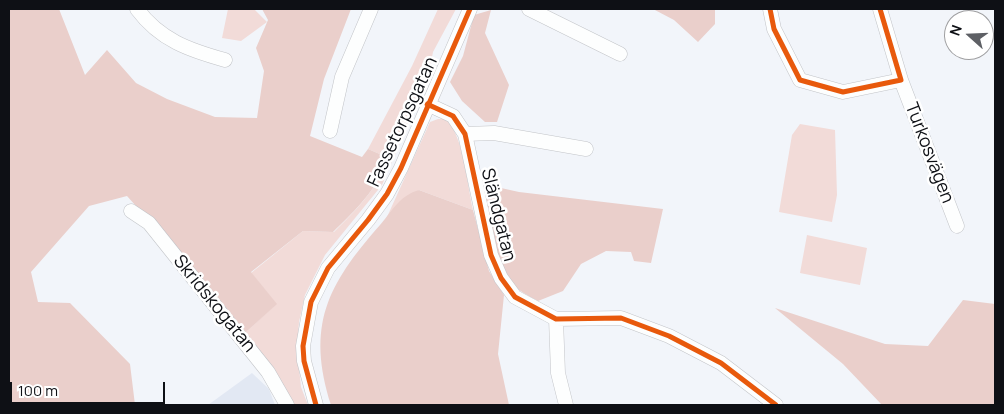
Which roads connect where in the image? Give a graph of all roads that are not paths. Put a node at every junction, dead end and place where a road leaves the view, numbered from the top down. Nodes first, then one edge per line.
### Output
1 (136, 9) edge
2 (371, 9) edge
3 (470, 9) edge
4 (529, 9) edge
5 (770, 9) edge
6 (880, 9) edge
7 (620, 54) dead end
8 (225, 60) dead end
9 (901, 80) junction
10 (427, 104) junction
11 (330, 131) dead end
12 (465, 134) junction
13 (586, 149) dead end
14 (132, 210) dead end
15 (956, 226) dead end
16 (556, 318) junction
17 (287, 405) edge
18 (316, 405) edge
19 (566, 405) edge
20 (776, 405) edge

1 - 8 street
2 - 11 street
3 - 10 street, Fassetorpsgatan
4 - 7 street
5 - 9 street
6 - 9 street, Turkosvägen
9 - 15 street, Turkosvägen
10 - 12 street, Sländgatan
10 - 18 street, Fassetorpsgatan
12 - 13 street
12 - 16 street, Sländgatan
14 - 17 street, Skridskogatan
16 - 19 street
16 - 20 street, Sländgatan

